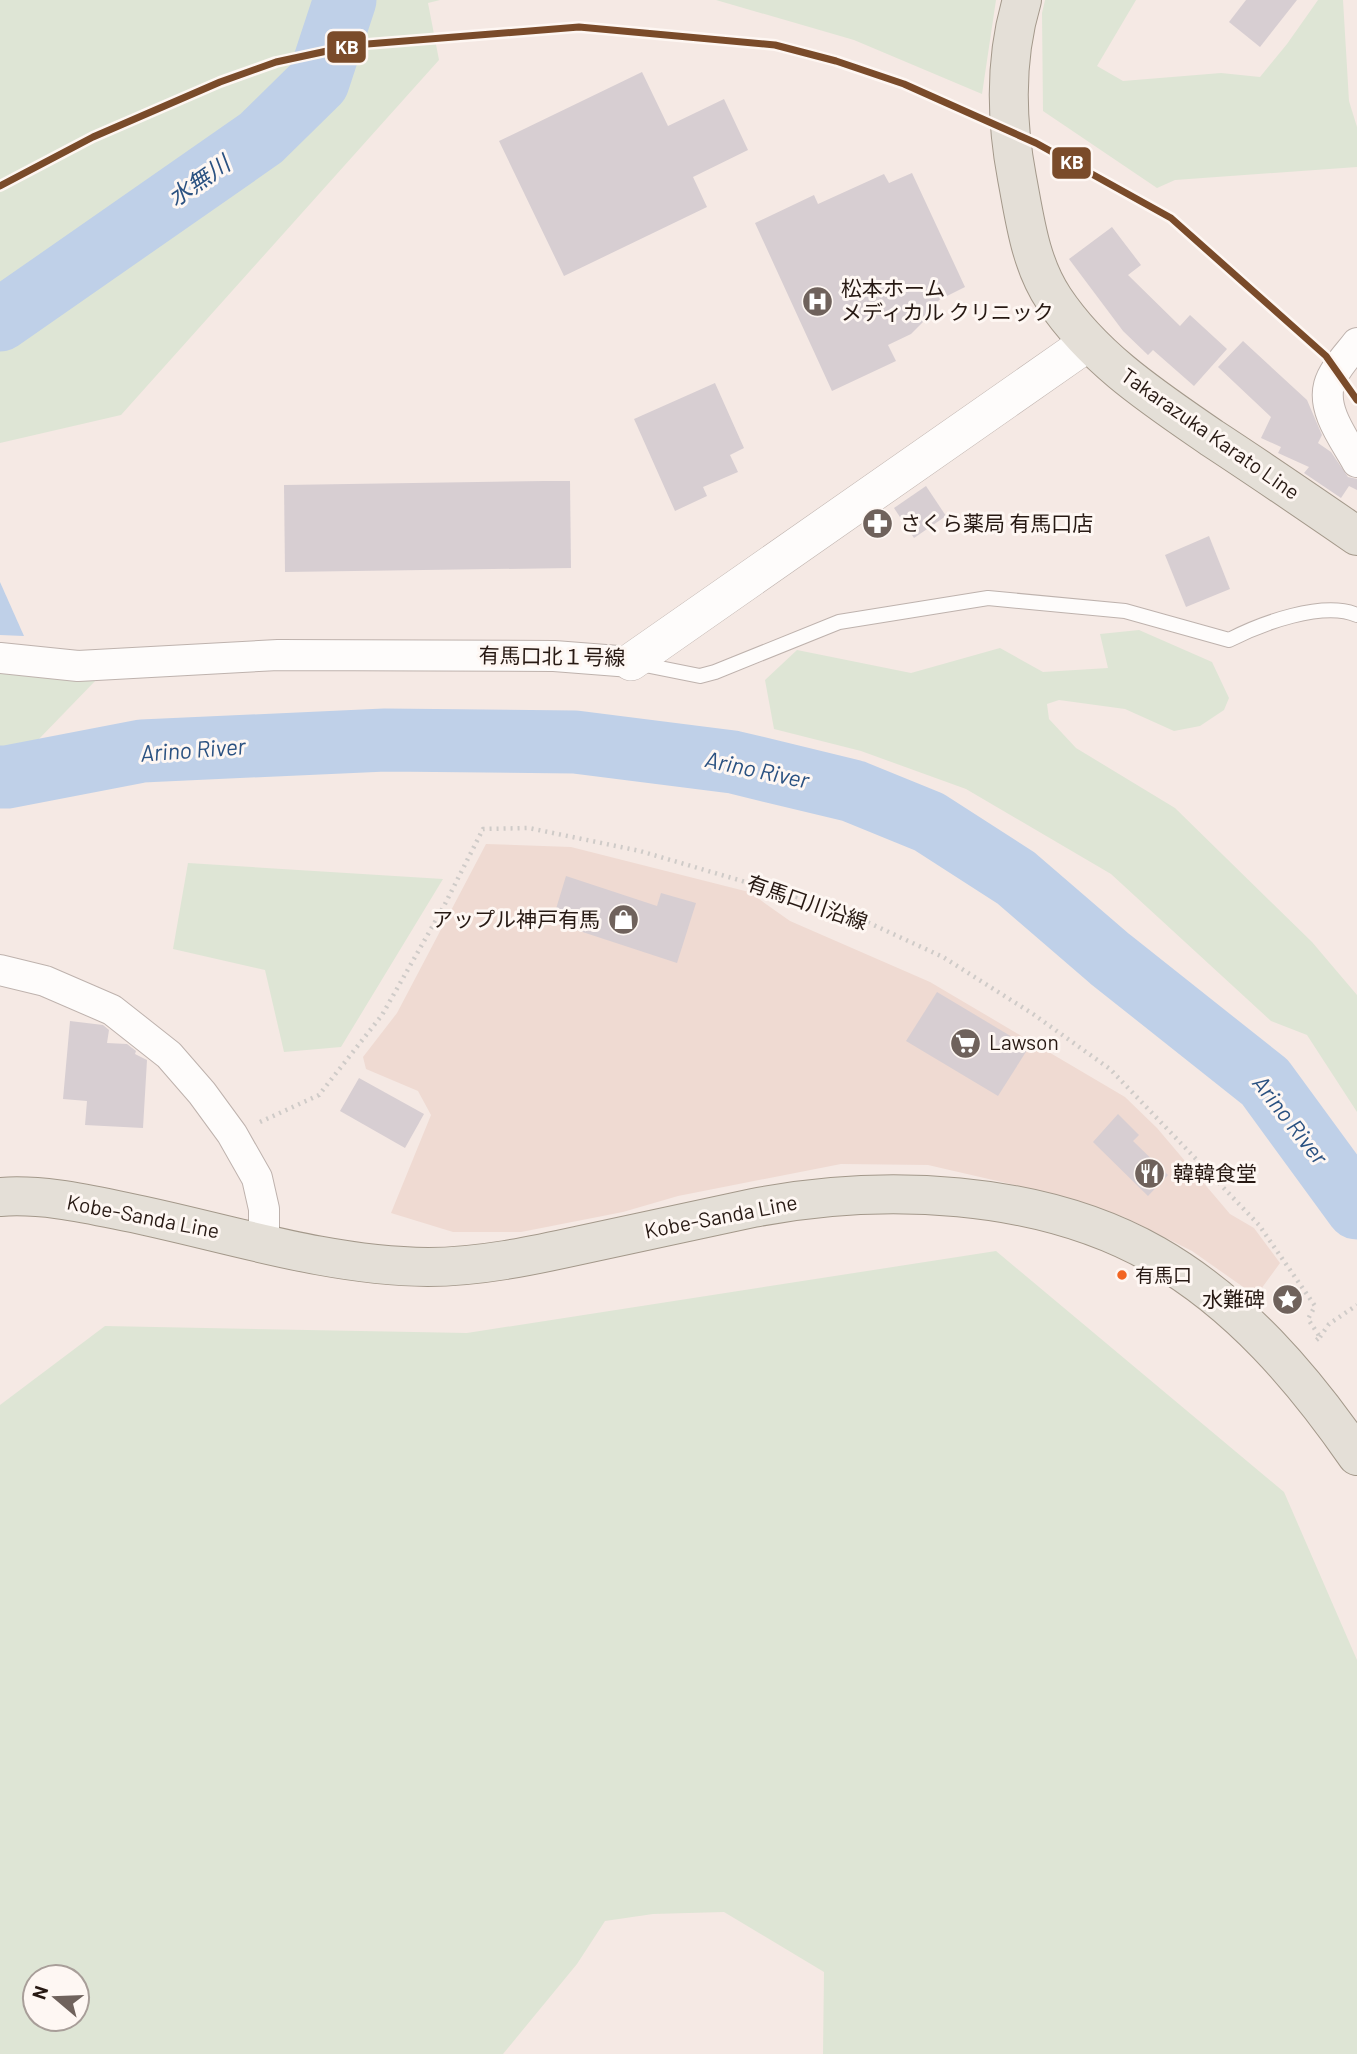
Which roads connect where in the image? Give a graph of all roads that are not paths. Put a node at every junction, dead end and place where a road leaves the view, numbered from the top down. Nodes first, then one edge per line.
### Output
1 (1022, 0) edge
2 (1088, 342) junction
3 (1357, 343) edge
4 (1357, 462) edge
5 (1357, 536) edge
6 (1357, 615) edge
7 (0, 658) edge
8 (631, 662) junction
9 (0, 970) edge
10 (0, 1197) edge
11 (264, 1242) junction
12 (1357, 1456) edge

1 - 2 main road, Takarazuka Karato Line
2 - 5 main road, Takarazuka Karato Line
2 - 8 street, 有馬口北１号線
3 - 4 street
6 - 8 lane
7 - 8 street, 有馬口北１号線
9 - 11 street
10 - 11 main road, Kobe-Sanda Line
11 - 12 main road, Kobe-Sanda Line

